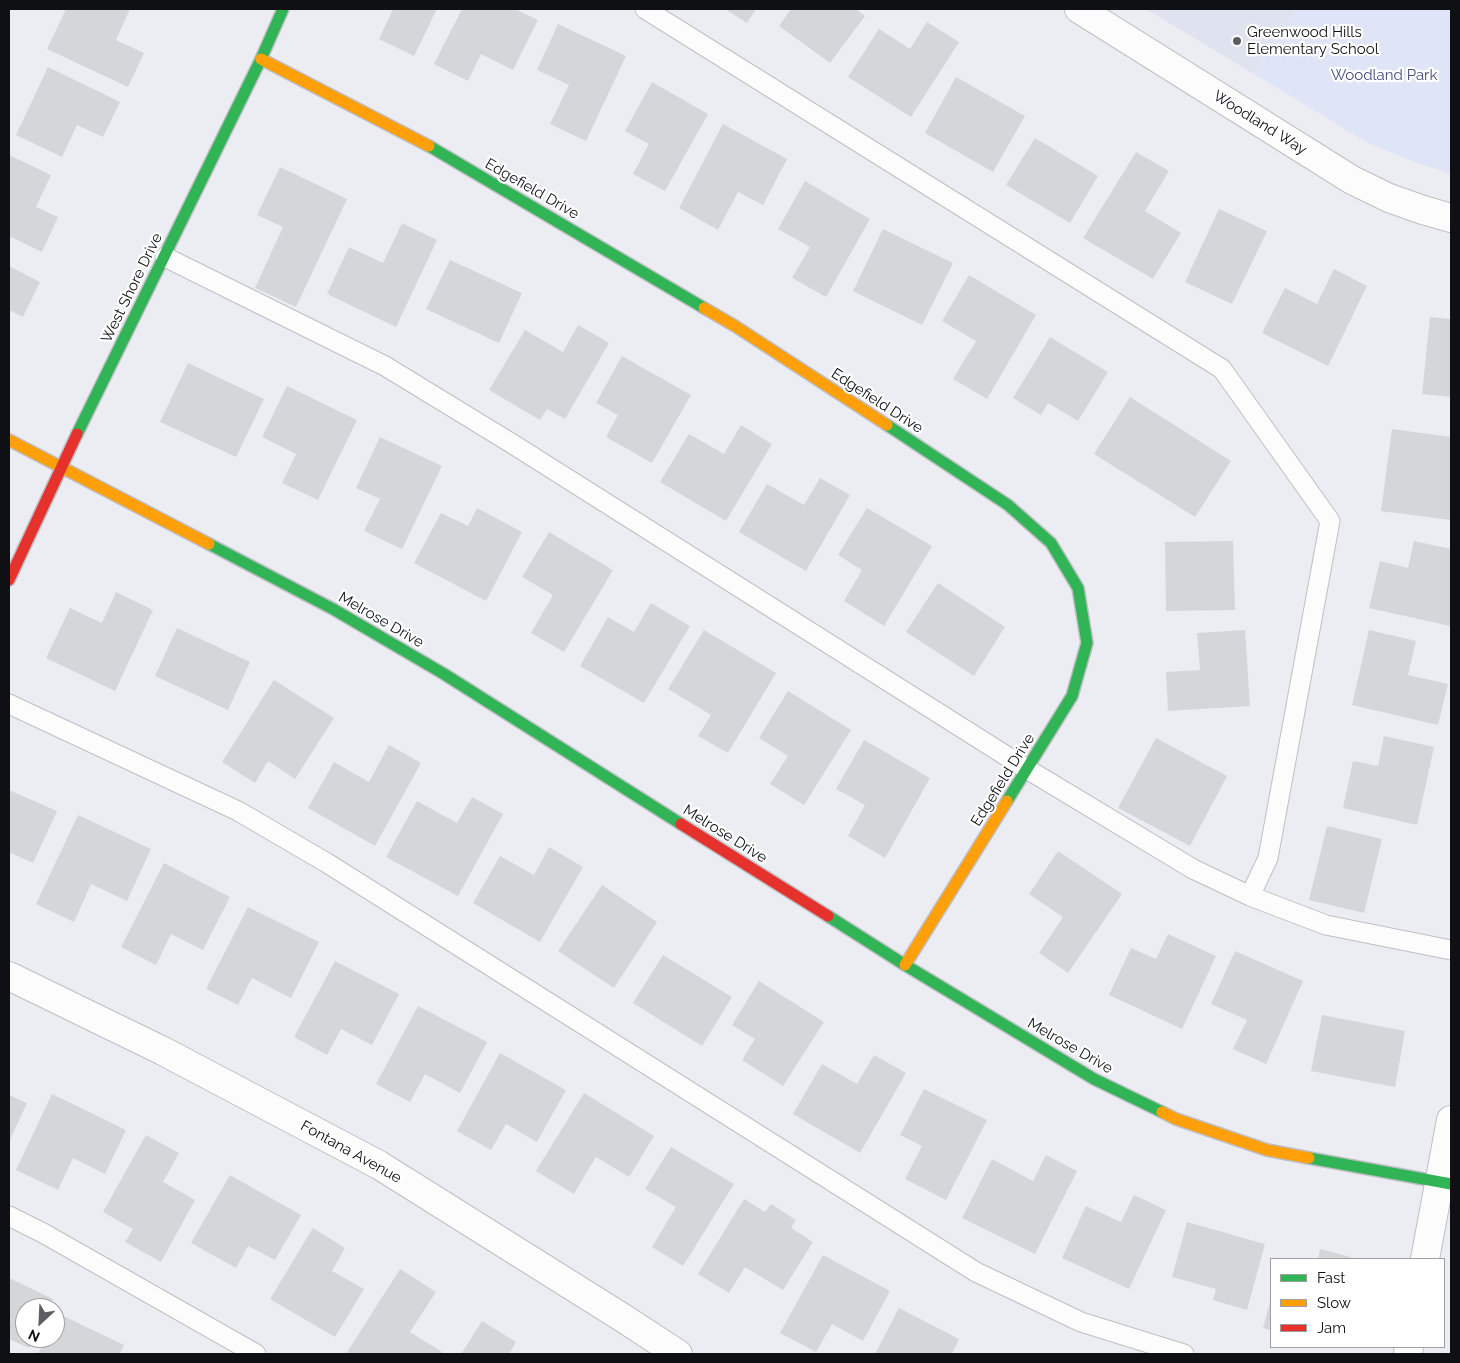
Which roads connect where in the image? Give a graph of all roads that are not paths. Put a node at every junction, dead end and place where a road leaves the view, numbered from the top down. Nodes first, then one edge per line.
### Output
1 (283, 9) edge
2 (645, 9) edge
3 (1079, 9) edge
4 (261, 59) junction
5 (1451, 218) edge
6 (165, 257) junction
7 (9, 440) edge
8 (61, 466) junction
9 (9, 580) edge
10 (9, 704) edge
11 (1027, 769) junction
12 (1250, 896) junction
13 (1451, 950) edge
14 (905, 966) junction
15 (9, 976) edge
16 (1451, 1120) edge
17 (1445, 1182) edge
18 (9, 1216) edge
19 (1425, 1258) edge
20 (256, 1354) edge
21 (678, 1354) edge
22 (1184, 1354) edge

1 - 4 street, West Shore Drive
2 - 12 lane
3 - 5 street, Woodland Way
4 - 6 street, West Shore Drive
4 - 11 street, Edgefield Drive
6 - 8 street, West Shore Drive
6 - 11 lane
7 - 8 street, Melrose Drive
8 - 9 street, West Shore Drive
8 - 14 street, Melrose Drive
10 - 22 lane
11 - 12 lane
11 - 14 street, Edgefield Drive
12 - 13 lane
14 - 17 street, Melrose Drive
15 - 21 street, Fontana Avenue
16 - 17 street
17 - 19 street
18 - 20 lane

